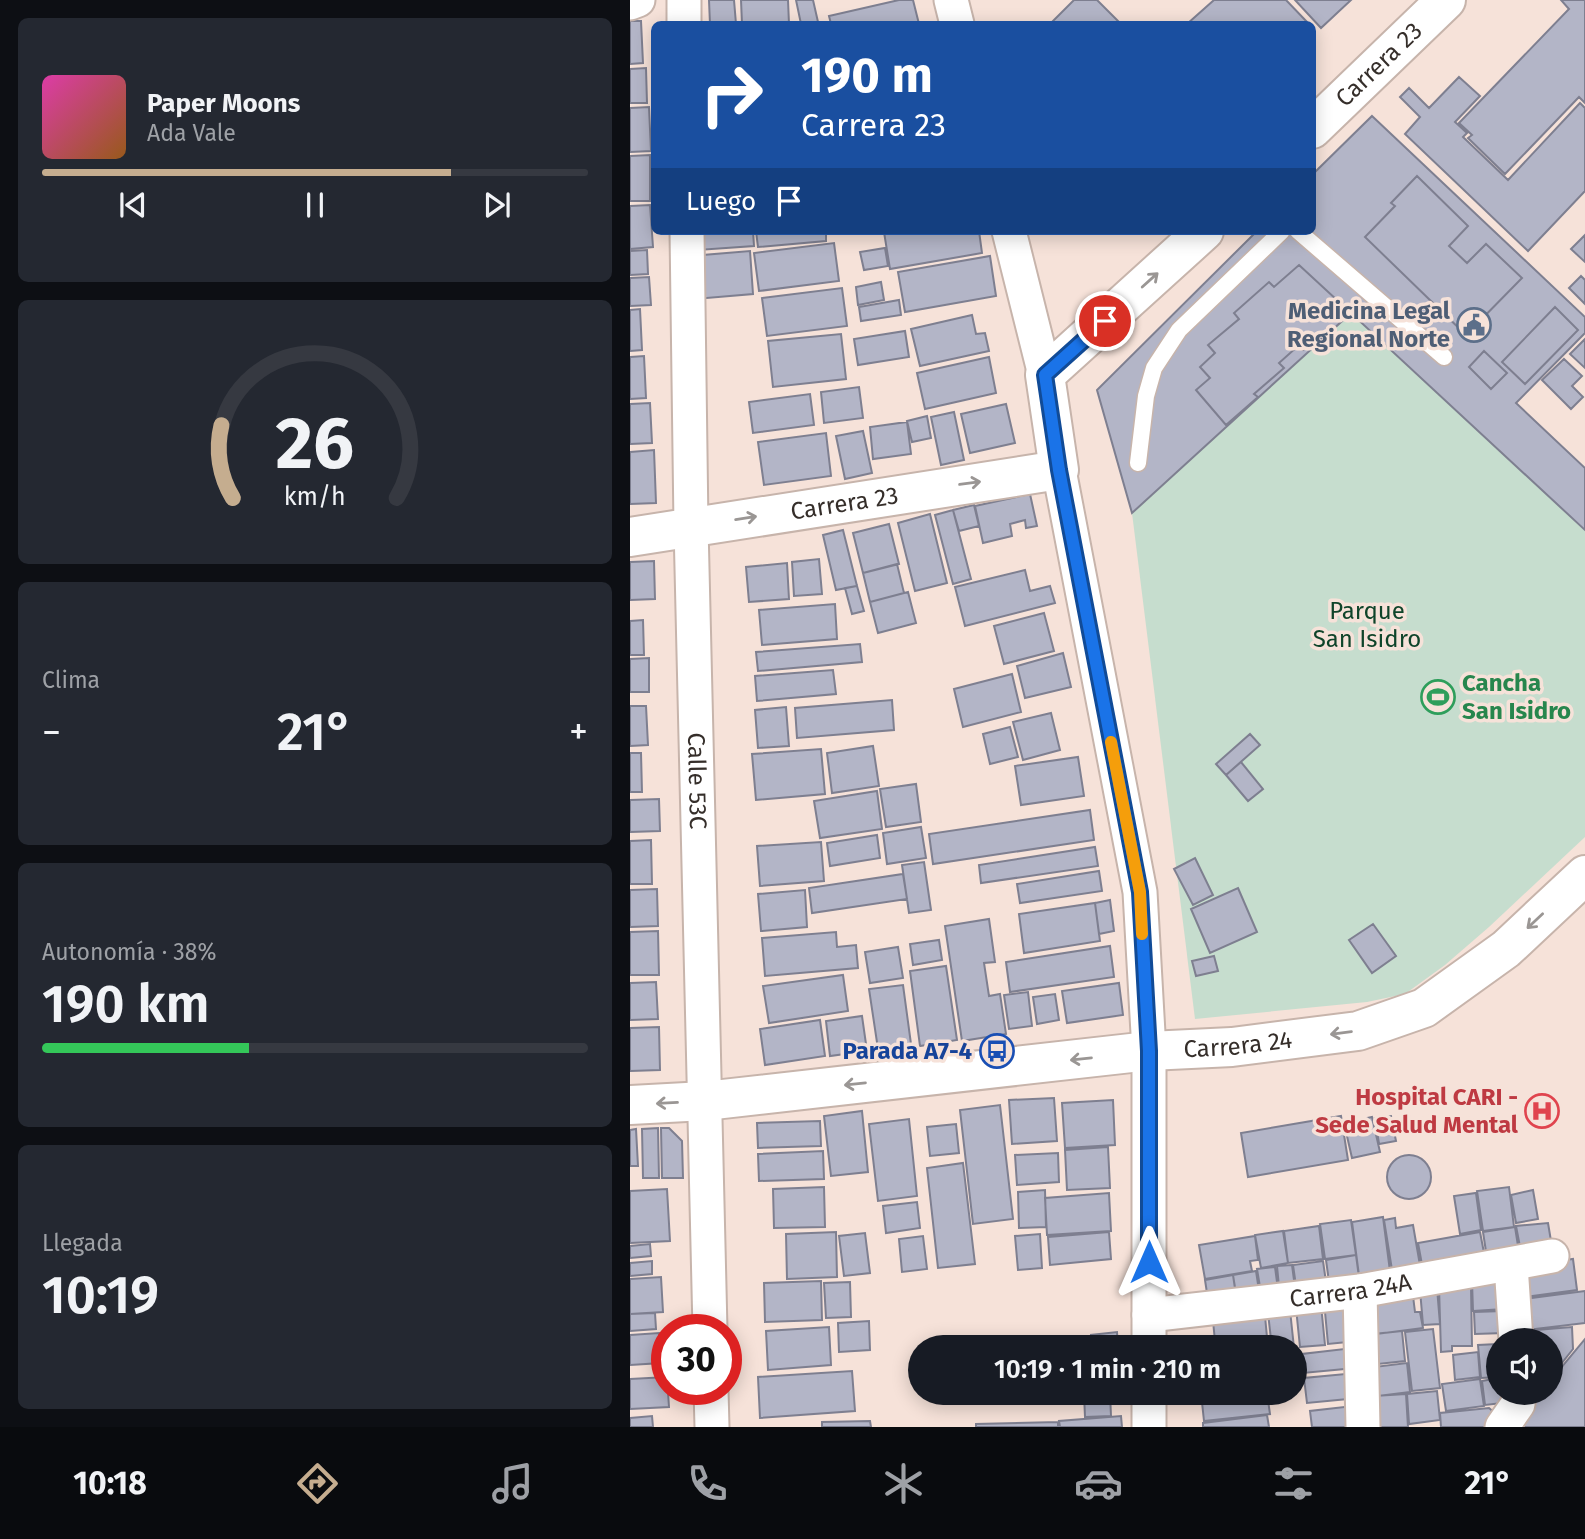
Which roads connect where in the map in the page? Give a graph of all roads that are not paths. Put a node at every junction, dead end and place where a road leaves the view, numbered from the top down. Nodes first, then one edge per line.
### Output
1 (638, 0) edge
2 (684, 0) edge
3 (951, 0) edge
4 (1446, 0) edge
5 (630, 3) edge
6 (684, 21) edge
7 (956, 21) edge
8 (1316, 125) edge
9 (687, 235) edge
10 (1010, 235) edge
11 (1201, 235) edge
12 (1278, 235) edge
13 (1303, 235) edge
14 (1444, 357) dead end
15 (1045, 375) junction
16 (1138, 463) dead end
17 (1059, 470) junction
18 (691, 526) junction
19 (630, 537) edge
20 (1585, 875) edge
21 (1149, 1051) junction
22 (705, 1101) junction
23 (630, 1105) edge
24 (1552, 1256) dead end
25 (1511, 1265) junction
26 (1360, 1291) junction
27 (710, 1314) edge
28 (1149, 1315) junction
29 (1515, 1328) edge
30 (1149, 1335) edge
31 (711, 1405) edge
32 (1149, 1405) edge
33 (1517, 1405) edge
34 (712, 1427) edge
35 (1149, 1427) edge
36 (1363, 1427) edge
37 (1502, 1427) edge

1 - 5 street
2 - 6 street
3 - 7 street
4 - 8 street, Carrera 23
9 - 18 street, Calle 53C
10 - 15 street
15 -> 11 street
12 - 16 lane
13 - 14 lane
15 - 17 street
18 -> 17 street, Carrera 23
17 - 21 street
18 - 19 street, Carrera 23
18 - 22 street, Calle 53C
20 -> 21 street, Carrera 24
21 -> 22 street, Carrera 24
21 - 28 street
22 -> 23 street, Carrera 24
22 - 27 street, Calle 53C
24 - 25 street, Carrera 24A
25 - 26 street, Carrera 24A
25 - 29 street
26 - 28 street, Carrera 24A
26 - 36 street
28 - 30 street
31 - 34 street
32 - 35 street
33 - 37 street

